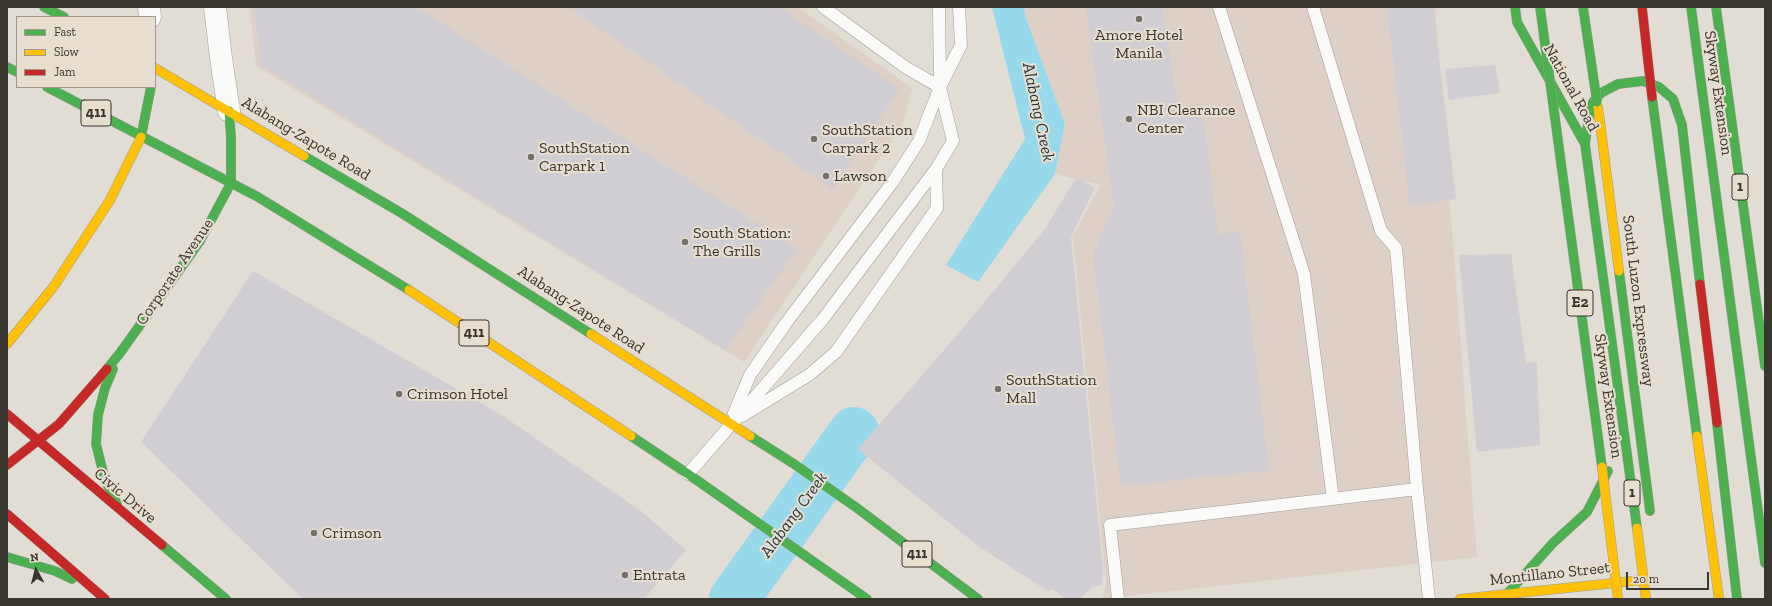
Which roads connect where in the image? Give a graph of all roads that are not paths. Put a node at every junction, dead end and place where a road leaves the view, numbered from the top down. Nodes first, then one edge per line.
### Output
1 (44, 7) edge
2 (215, 7) edge
3 (823, 7) edge
4 (939, 7) edge
5 (959, 7) edge
6 (1219, 7) edge
7 (1312, 7) edge
8 (1515, 7) edge
9 (1525, 7) edge
10 (1540, 7) edge
11 (1583, 7) edge
12 (1642, 7) edge
13 (1692, 7) edge
14 (1716, 7) edge
15 (62, 16) edge
16 (1517, 22) junction
17 (7, 67) edge
18 (156, 69) edge
19 (16, 72) edge
20 (940, 87) junction
21 (49, 88) edge
22 (151, 88) edge
23 (229, 111) junction
24 (141, 137) junction
25 (1585, 144) junction
26 (936, 169) junction
27 (231, 183) junction
28 (7, 344) edge
29 (120, 353) junction
30 (1765, 366) edge
31 (1620, 407) junction
32 (7, 414) edge
33 (730, 423) junction
34 (39, 441) junction
35 (1616, 450) dead end
36 (1612, 464) dead end
37 (7, 465) edge
38 (688, 474) junction
39 (1417, 489) junction
40 (1333, 499) junction
41 (122, 512) junction
42 (7, 514) edge
43 (1651, 520) dead end
44 (7, 557) edge
45 (1765, 563) edge
46 (1643, 580) junction
47 (93, 589) junction
48 (1511, 597) edge
49 (105, 599) edge
50 (226, 599) edge
51 (867, 599) edge
52 (978, 599) edge
53 (1118, 599) edge
54 (1429, 599) edge
55 (1460, 599) edge
56 (1618, 599) edge
57 (1646, 599) edge
58 (1719, 599) edge
59 (1737, 599) edge

1 - 15 main road
2 - 23 street, Corporate Avenue
3 - 20 lane
4 - 20 lane
5 - 20 lane
6 - 40 lane
7 - 39 lane
8 - 16 main road
9 - 16 main road
10 - 56 main road, Skyway Extension / E2, bridge
11 - 43 main road, South Luzon Expressway, bridge
12 - 58 main road, bridge
13 - 45 main road, Skyway Extension
14 - 30 main road, 1
16 - 25 main road, National Road / 1
17 - 19 main road
18 - 23 main road, Alabang-Zapote Road / 411
20 - 26 lane
20 - 33 lane
21 - 24 main road, 411
22 - 24 main road
23 - 27 main road, Corporate Avenue
23 - 33 main road, Alabang-Zapote Road / 411
24 - 27 main road, 411
24 - 28 main road
25 - 31 main road, National Road / 1
25 - 59 main road
26 - 33 lane
26 - 33 lane
27 - 29 main road, Corporate Avenue
27 - 38 main road, 411
29 - 34 main road, Corporate Avenue
29 - 41 main road
31 - 35 main road
31 - 46 main road, National Road / 1
32 - 34 main road, Civic Drive
33 - 38 lane
33 - 52 main road, Alabang-Zapote Road / 411
34 - 37 main road, Corporate Avenue
34 - 41 main road, Civic Drive
36 - 48 main road
38 - 51 main road, 411
39 - 40 lane
39 - 54 lane
40 - 53 lane
41 - 50 main road, Civic Drive
42 - 47 main road
44 - 47 main road
46 - 48 main road, Montillano Street
46 - 57 main road, National Road / 1
47 - 49 main road
48 - 55 main road, Montillano Street

